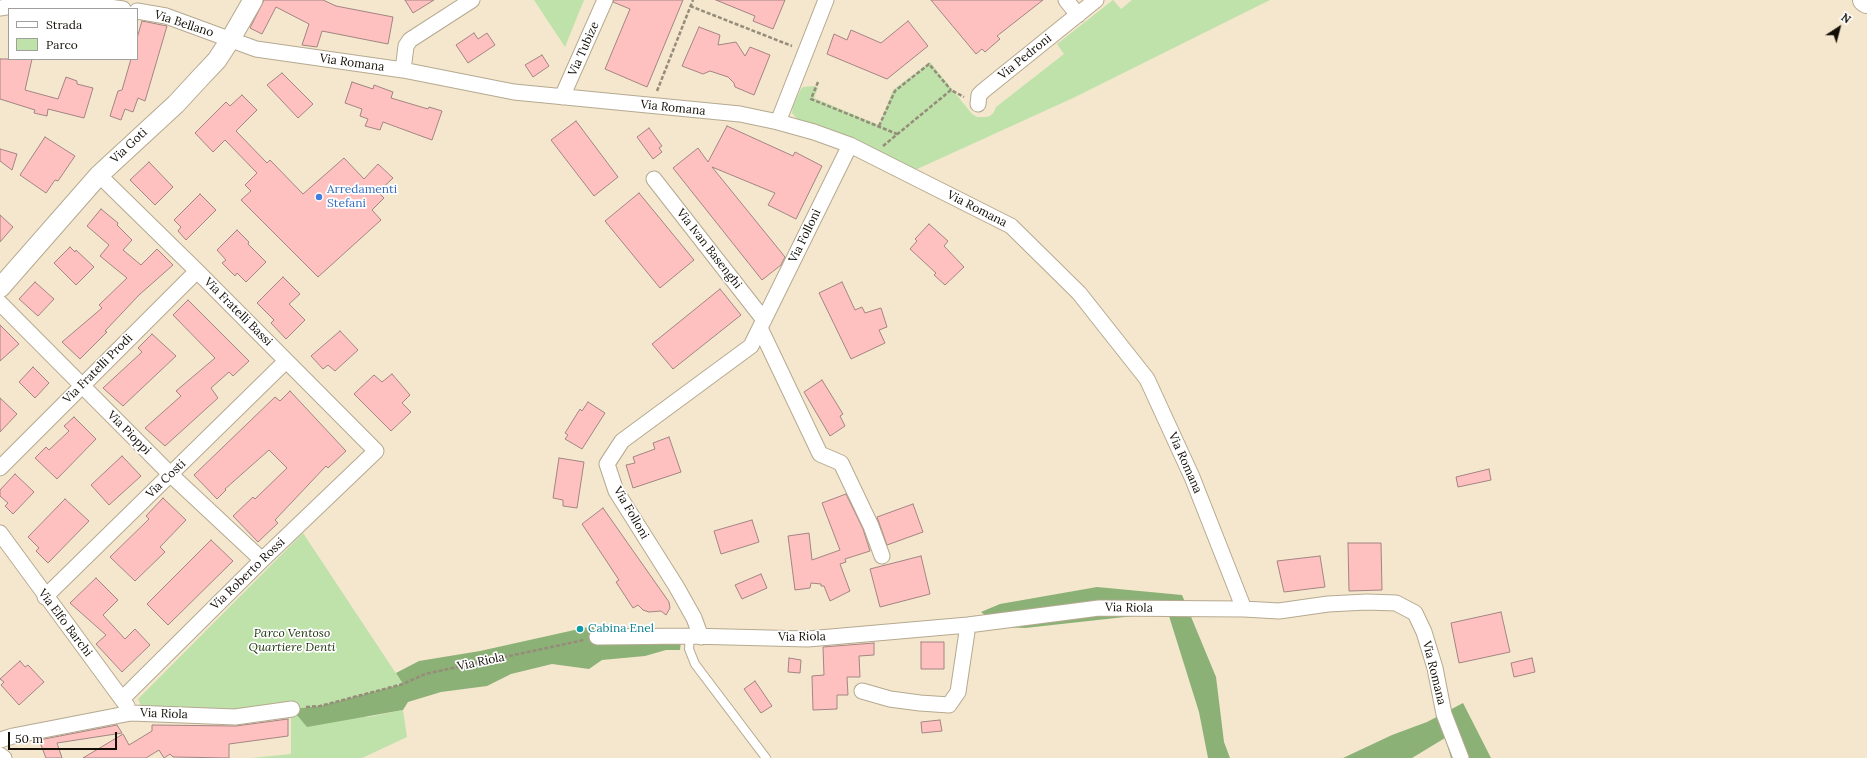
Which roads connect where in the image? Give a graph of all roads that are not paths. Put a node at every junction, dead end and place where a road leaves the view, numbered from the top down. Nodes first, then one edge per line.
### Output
1 (253, 0) edge
2 (472, 0) edge
3 (605, 0) edge
4 (826, 0) edge
5 (1066, 0) edge
6 (1096, 0) edge
7 (1864, 0) edge
8 (1867, 2) edge
9 (0, 8) edge
10 (116, 8) edge
11 (138, 11) edge
12 (1078, 15) junction
13 (230, 40) junction
14 (403, 70) junction
15 (562, 97) junction
16 (978, 104) road end
17 (778, 122) junction
18 (850, 145) junction
19 (99, 175) junction
20 (654, 179) dead end
21 (197, 270) junction
22 (0, 288) edge
23 (0, 303) edge
24 (762, 324) junction
25 (286, 361) junction
26 (82, 385) junction
27 (376, 451) joint
28 (0, 468) edge
29 (170, 474) junction
30 (0, 533) edge
31 (882, 556) dead end
32 (262, 560) junction
33 (45, 597) junction
34 (1244, 610) junction
35 (968, 625) junction
36 (696, 636) junction
37 (596, 637) road end
38 (862, 691) dead end
39 (122, 699) junction
40 (292, 709) road end
41 (131, 713) junction
42 (0, 740) edge
43 (0, 755) edge
44 (4, 758) edge
45 (766, 758) edge
46 (1460, 758) edge

1 - 13 street, Via Goti
2 - 14 street
3 - 15 street, Via Tubize
4 - 17 street
5 - 12 street
6 - 12 street, Via Pedroni
7 - 8 main road
9 - 10 street
11 - 13 street, Via Bellano
12 - 16 street, Via Pedroni
13 - 14 street, Via Romana
13 - 19 street, Via Goti
14 - 15 street, Via Romana
15 - 17 street, Via Romana
17 - 18 street, Via Romana
18 - 24 street, Via Folloni
18 - 34 street, Via Romana
19 - 21 street, Via Fratelli Bassi
19 - 22 street, Via Goti
20 - 24 street, Via Ivan Basenghi
21 - 25 street, Via Fratelli Bassi
21 - 26 street, Via Fratelli Prodi
23 - 26 street, Via Pioppi
24 - 31 street
24 - 36 street, Via Folloni
25 - 27 street, Via Fratelli Bassi
25 - 29 street, Via Costi
26 - 28 street, Via Fratelli Prodi
26 - 29 street, Via Pioppi
27 - 32 street, Via Roberto Rossi
29 - 32 street, Via Pioppi
29 - 33 street, Via Costi
30 - 33 street, Via Elfo Barchi
32 - 39 street, Via Roberto Rossi
33 - 39 street, Via Elfo Barchi
34 - 35 street, Via Riola
34 - 46 street, Via Romana
35 - 36 street, Via Riola
35 - 38 street
36 - 37 street, Via Riola
36 - 45 lane
39 - 41 street, Via Elfo Barchi
40 - 41 street, Via Riola
41 - 42 street, Via Riola
43 - 44 street

